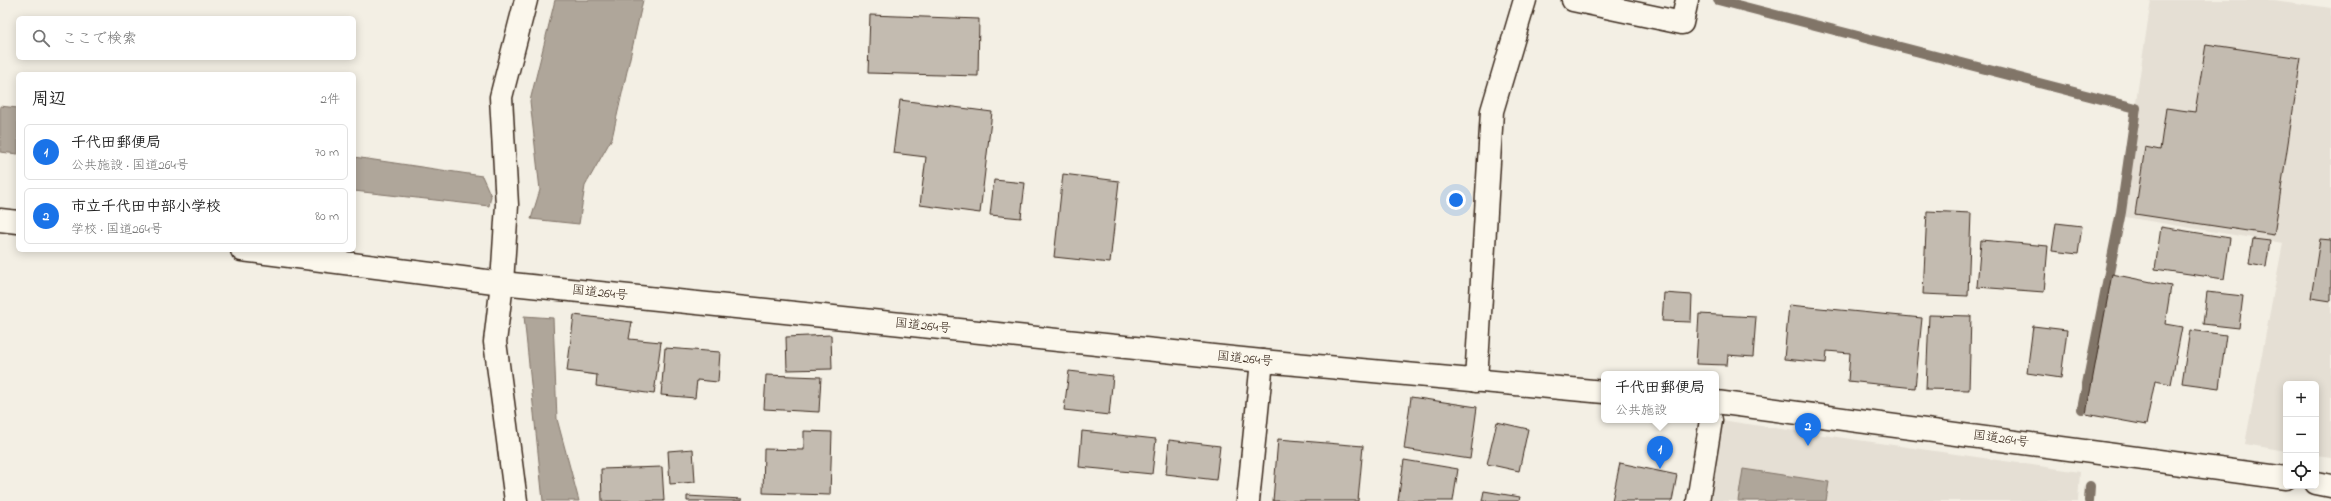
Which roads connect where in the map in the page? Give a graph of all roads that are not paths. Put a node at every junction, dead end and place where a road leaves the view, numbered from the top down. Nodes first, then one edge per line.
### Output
1 (526, 0) edge
2 (1525, 0) edge
3 (1573, 0) edge
4 (1687, 0) edge
5 (0, 220) edge
6 (16, 222) edge
7 (258, 252) edge
8 (502, 283) junction
9 (1262, 361) junction
10 (1476, 381) junction
11 (1601, 392) edge
12 (1719, 402) edge
13 (1711, 423) edge
14 (2283, 478) edge
15 (2319, 484) edge
16 (2331, 486) edge
17 (516, 501) edge
18 (1248, 501) edge
19 (1698, 501) edge

1 - 8 main road
2 - 10 main road
3 - 4 main road
5 - 6 main road
7 - 8 main road, 国道264号
8 - 9 main road, 国道264号
8 - 17 main road
9 - 10 main road, 国道264号
9 - 18 main road
10 - 11 main road, 国道264号
12 - 14 main road, 国道264号
13 - 19 main road
15 - 16 main road

